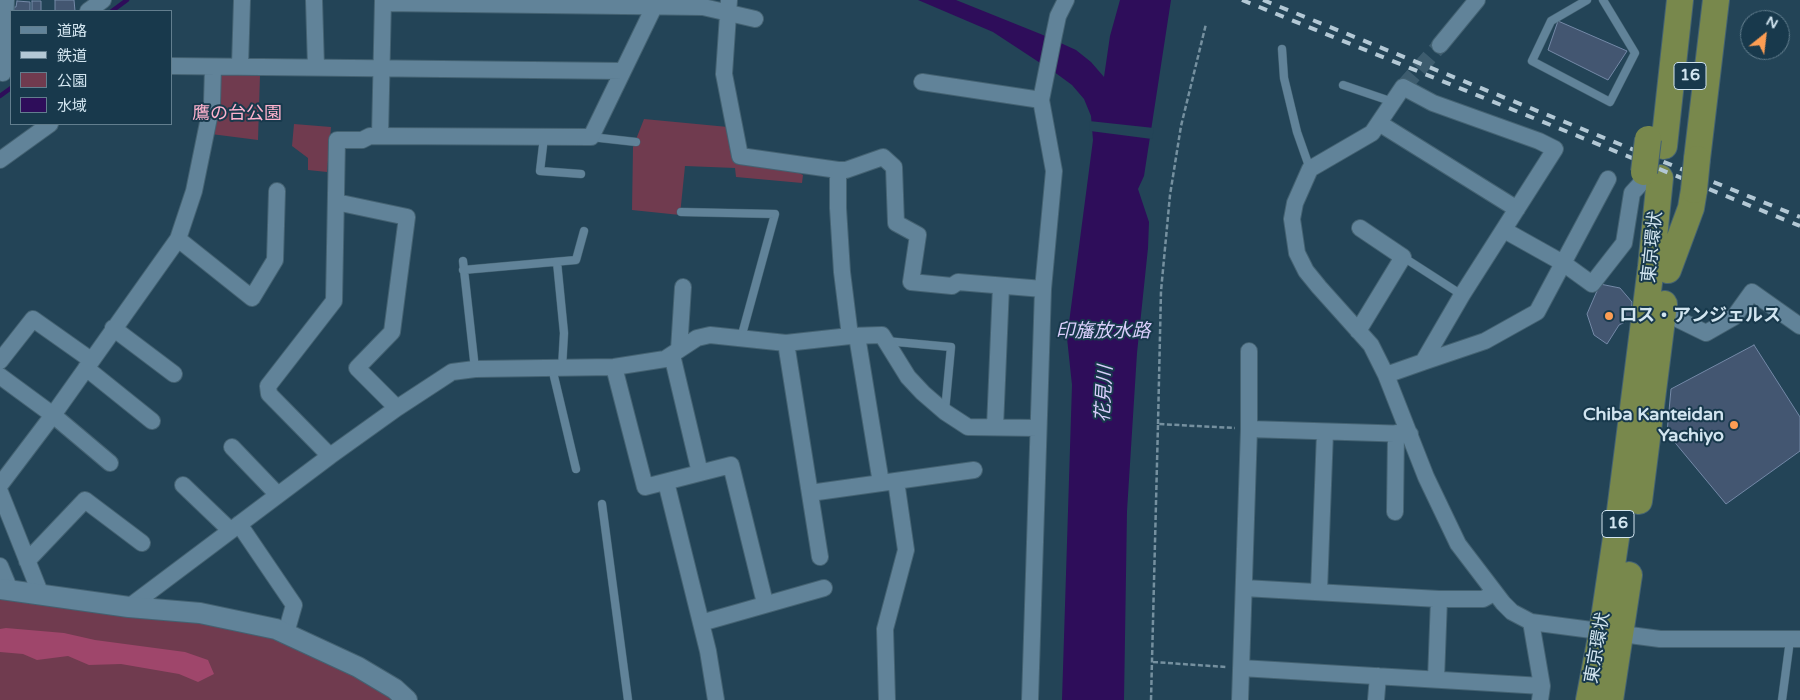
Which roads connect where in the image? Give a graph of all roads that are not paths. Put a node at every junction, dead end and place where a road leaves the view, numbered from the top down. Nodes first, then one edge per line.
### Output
1 (0, 0) edge
2 (6, 0) edge
3 (103, 0) edge
4 (242, 0) edge
5 (314, 0) edge
6 (1066, 0) edge
7 (1587, 0) edge
8 (1603, 0) edge
9 (1665, 0) edge
10 (1680, 0) edge
11 (1699, 0) edge
12 (1716, 0) edge
13 (383, 1) edge
14 (1475, 1) edge
15 (469, 2) edge
16 (659, 5) edge
17 (729, 6) edge
18 (89, 10) edge
19 (755, 19) dead end
20 (1440, 45) tunnel mouth
21 (1282, 50) dead end
22 (172, 66) edge
23 (240, 66) junction
24 (213, 67) junction
25 (316, 67) junction
26 (382, 68) junction
27 (623, 71) junction
28 (5, 72) edge
29 (922, 82) dead end
30 (1343, 85) dead end
31 (1041, 100) junction
32 (1393, 102) junction
33 (1379, 123) junction
34 (49, 125) edge
35 (380, 136) junction
36 (544, 137) junction
37 (591, 137) junction
38 (636, 142) dead end
39 (1673, 149) junction
40 (0, 160) edge
41 (1310, 168) junction
42 (838, 170) junction
43 (581, 174) dead end
44 (1608, 179) dead end
45 (1664, 181) junction
46 (277, 191) dead end
47 (336, 202) junction
48 (1517, 209) junction
49 (681, 212) dead end
50 (1360, 228) dead end
51 (1504, 230) junction
52 (584, 231) dead end
53 (178, 239) junction
54 (1403, 257) junction
55 (463, 261) dead end
56 (557, 262) junction
57 (1563, 264) junction
58 (1659, 269) junction
59 (464, 270) junction
60 (1001, 286) junction
61 (682, 288) dead end
62 (1043, 289) junction
63 (1462, 295) junction
64 (1663, 312) junction
65 (1800, 326) edge
66 (113, 328) junction
67 (1358, 331) junction
68 (853, 336) junction
69 (741, 339) junction
70 (886, 341) junction
71 (786, 343) junction
72 (1250, 351) dead end
73 (676, 352) junction
74 (0, 361) edge
75 (1423, 362) junction
76 (88, 364) junction
77 (557, 368) junction
78 (614, 368) junction
79 (474, 369) junction
80 (174, 374) dead end
81 (1386, 375) junction
82 (0, 376) edge
83 (398, 408) junction
84 (945, 412) junction
85 (52, 415) junction
86 (152, 421) dead end
87 (994, 427) junction
88 (1038, 428) junction
89 (1249, 429) junction
90 (1324, 432) junction
91 (1403, 433) junction
92 (232, 447) dead end
93 (330, 456) junction
94 (110, 464) dead end
95 (576, 470) dead end
96 (974, 470) dead end
97 (700, 473) junction
98 (666, 482) junction
99 (889, 482) junction
100 (0, 485) edge
101 (183, 485) dead end
102 (0, 492) edge
103 (810, 493) junction
104 (278, 495) junction
105 (602, 504) dead end
106 (1394, 512) dead end
107 (235, 527) junction
108 (142, 543) dead end
109 (820, 557) dead end
110 (28, 561) junction
111 (0, 566) edge
112 (824, 588) dead end
113 (1244, 588) junction
114 (5, 590) edge
115 (1319, 591) junction
116 (1494, 593) junction
117 (41, 595) junction
118 (1439, 599) junction
119 (765, 603) junction
120 (129, 607) junction
121 (1531, 622) junction
122 (701, 623) junction
123 (1611, 633) junction
124 (286, 634) junction
125 (1795, 639) edge
126 (1242, 668) junction
127 (1378, 676) junction
128 (1436, 679) junction
129 (1541, 693) edge
130 (407, 700) edge
131 (628, 700) edge
132 (716, 700) edge
133 (887, 700) edge
134 (1030, 700) edge
135 (1240, 700) edge
136 (1376, 700) edge
137 (1589, 700) edge
138 (1610, 700) edge
139 (1782, 700) edge

1 - 2 street
2 - 28 street
3 - 18 street
4 - 23 street
5 - 25 street
6 - 31 street
7 - 8 lane
9 - 39 highway
10 - 39 highway, 東京環状 / 16
11 - 39 highway, 東京環状 / 16
12 - 39 highway
13 - 15 street
13 - 26 street
14 - 20 street
15 - 16 street
16 - 17 street
16 - 27 street
17 - 19 street
17 - 42 street
21 - 41 lane
22 - 24 street
23 - 24 street
23 - 25 street
24 - 53 street
25 - 26 street
26 - 27 street
26 - 35 street
27 - 37 street
29 - 31 street
30 - 32 lane
31 - 62 street
32 - 33 street
32 - 48 street
33 - 41 street
33 - 48 street
34 - 40 street
35 - 36 street
35 - 47 street
36 - 37 street
36 - 43 lane
37 - 38 lane
39 - 45 highway, 東京環状 / 16
39 - 45 highway, bridge
41 - 67 street
42 - 60 street
42 - 68 street
44 - 57 street
45 - 57 street
45 - 58 highway, 東京環状 / 16
45 - 58 highway
46 - 53 street
47 - 83 street
47 - 93 street
48 - 51 street
49 - 69 lane
50 - 54 street
51 - 57 street
51 - 63 street
52 - 56 lane
53 - 66 street
54 - 63 lane
54 - 67 street
55 - 59 lane
56 - 59 lane
56 - 77 lane
57 - 75 street
58 - 64 highway, 東京環状 / 16
58 - 123 highway, 東京環状 / 16
59 - 79 lane
60 - 62 street
60 - 87 street
61 - 73 street
62 - 88 street
63 - 75 street
64 - 65 street
64 - 123 highway, 東京環状 / 16
66 - 76 street
66 - 80 street
67 - 81 street
68 - 70 street
68 - 71 street
68 - 99 street
69 - 71 street
69 - 73 street
70 - 84 street
70 - 84 lane
71 - 103 street
72 - 89 street
73 - 78 street
73 - 97 street
74 - 76 street
75 - 81 street
76 - 85 street
76 - 86 street
77 - 78 street
77 - 79 street
77 - 95 lane
78 - 98 street
79 - 83 street
81 - 91 street
82 - 85 street
83 - 93 street
84 - 87 street
85 - 94 street
85 - 100 street
87 - 88 street
88 - 134 street
89 - 90 street
89 - 113 street
90 - 91 street
90 - 115 street
91 - 106 street
91 - 116 street
92 - 104 street
93 - 104 street
96 - 99 street
97 - 98 street
97 - 119 street
98 - 122 street
99 - 103 street
99 - 133 street
101 - 107 street
102 - 110 street
103 - 109 street
104 - 107 street
105 - 131 lane
107 - 120 street
107 - 124 street
108 - 110 street
110 - 117 street
111 - 114 street
112 - 119 street
113 - 115 street
113 - 126 street
114 - 117 street
115 - 118 street
116 - 118 street
116 - 121 street
117 - 120 street
118 - 128 street
119 - 122 street
120 - 124 street
121 - 123 street
121 - 129 street
122 - 132 street
123 - 125 street
123 - 137 highway, 東京環状 / 16
123 - 138 highway, 東京環状 / 16
124 - 130 street
125 - 139 lane
126 - 127 street
126 - 135 street
127 - 128 street
127 - 136 street
128 - 129 street

